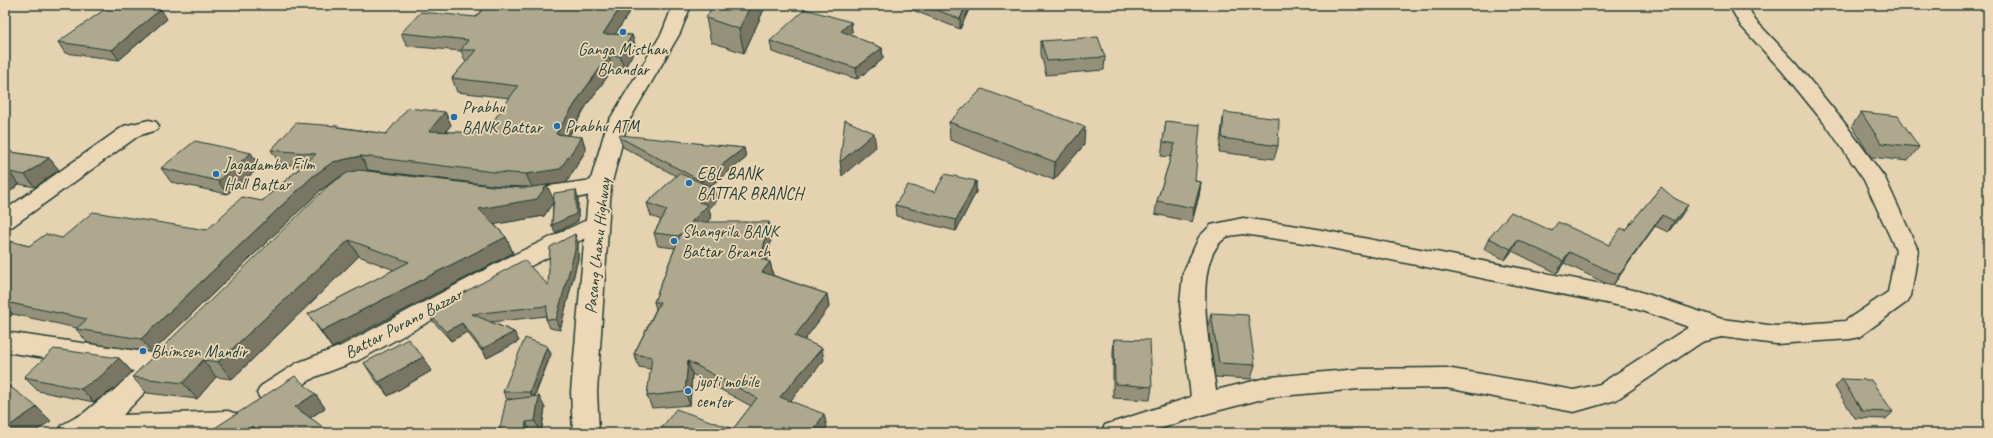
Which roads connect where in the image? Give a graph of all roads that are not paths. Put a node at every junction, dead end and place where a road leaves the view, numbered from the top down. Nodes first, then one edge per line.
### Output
1 (682, 5) edge
2 (1738, 5) edge
3 (149, 126) dead end
4 (600, 186) junction
5 (500, 194) edge
6 (5, 221) edge
7 (597, 223) junction
8 (1722, 328) junction
9 (5, 342) edge
10 (165, 356) junction
11 (1205, 403) junction
12 (236, 417) edge
13 (71, 433) edge
14 (586, 433) edge
15 (1114, 433) edge

1 - 4 street, Pasang Lhamu Highway
2 - 8 street
3 - 6 street
4 - 5 street
4 - 7 street, Pasang Lhamu Highway
7 - 12 street, Battar Purano Bazzar
7 - 14 street, Pasang Lhamu Highway
8 - 11 street
8 - 11 street
9 - 10 street
10 - 12 street
10 - 13 street
11 - 15 street

